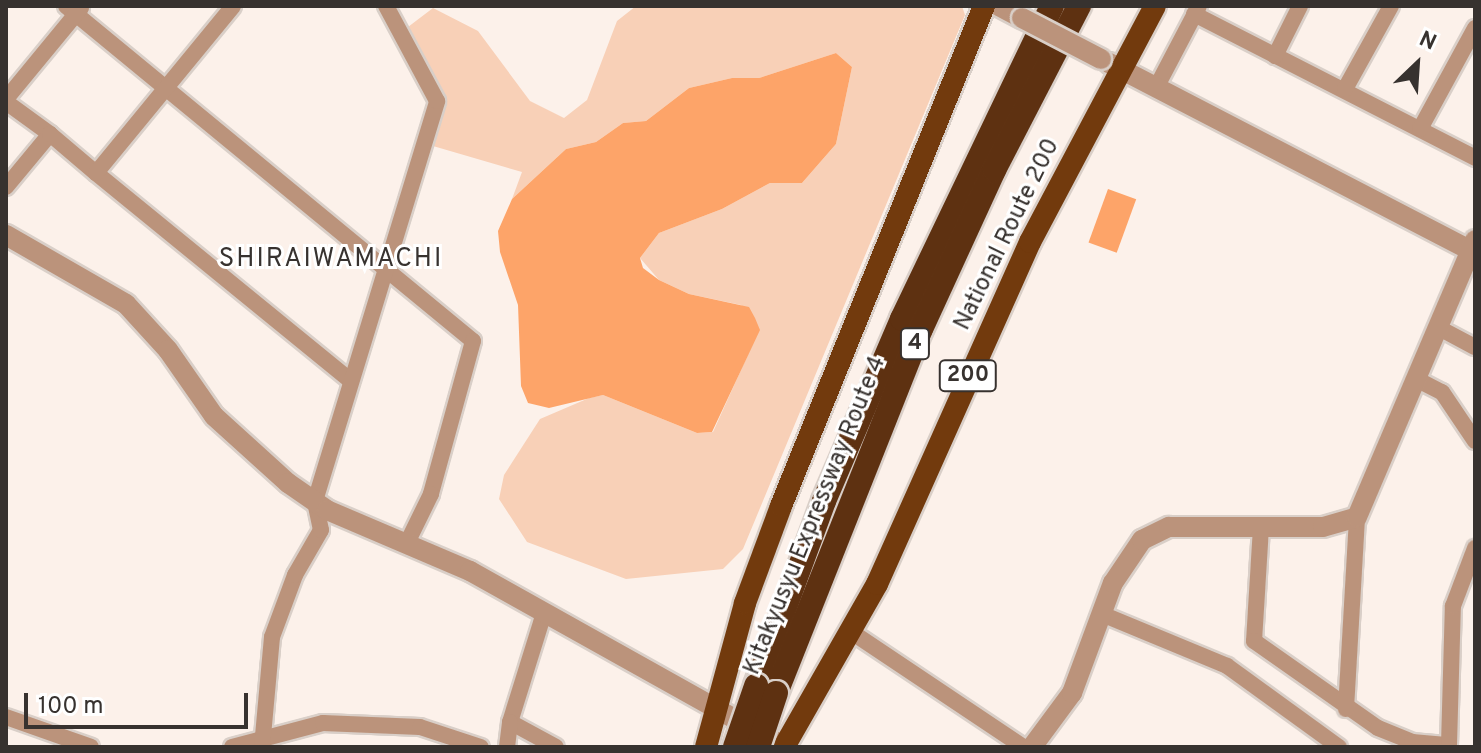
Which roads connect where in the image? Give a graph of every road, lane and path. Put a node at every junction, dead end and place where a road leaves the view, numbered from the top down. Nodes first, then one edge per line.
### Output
1 (233, 6) edge
2 (386, 6) edge
3 (984, 6) edge
4 (999, 6) edge
5 (1052, 6) edge
6 (1079, 6) edge
7 (1155, 6) edge
8 (1300, 6) edge
9 (1391, 6) edge
10 (75, 9) edge
11 (1197, 10) edge
12 (1475, 28) edge
13 (1275, 56) junction
14 (1111, 64) junction
15 (1157, 86) junction
16 (167, 89) junction
17 (1345, 89) junction
18 (6, 101) edge
19 (1420, 129) junction
20 (50, 134) junction
21 (1475, 158) edge
22 (96, 173) junction
23 (6, 187) edge
24 (6, 235) edge
25 (1473, 247) edge
26 (386, 272) junction
27 (1441, 329) junction
28 (1475, 347) edge
29 (1418, 380) junction
30 (351, 381) junction
31 (1475, 441) edge
32 (315, 501) junction
33 (1357, 517) junction
34 (1261, 527) junction
35 (408, 541) junction
36 (1475, 548) edge
37 (544, 613) junction
38 (1104, 615) junction
39 (850, 631) junction
40 (766, 690) junction
41 (718, 708) junction
42 (1346, 709) junction
43 (6, 717) edge
44 (510, 722) junction
45 (262, 743) edge
46 (91, 747) edge
47 (232, 747) edge
48 (481, 747) edge
49 (507, 747) edge
50 (556, 747) edge
51 (706, 747) edge
52 (735, 747) edge
53 (758, 747) edge
54 (784, 747) edge
55 (1023, 747) edge
56 (1032, 747) edge
57 (1339, 747) edge

1 - 16 street
2 - 26 street
3 - 41 highway
4 - 14 street, bridge
5 - 40 highway, Kitakyusyu Expressway Route 4 / 4
6 - 40 highway, Kitakyusyu Expressway Route 4 / 4
7 - 14 highway, National Route 200 / 200
8 - 13 street
9 - 17 street
10 - 16 street
10 - 18 street
11 - 13 street
11 - 15 street
12 - 19 street
13 - 17 street
14 - 15 street
14 - 39 highway, National Route 200 / 200
15 - 25 street
16 - 22 street
16 - 26 street
17 - 19 street
18 - 20 street
19 - 21 street
20 - 22 street
20 - 23 street
22 - 30 street
24 - 32 street
25 - 27 street
26 - 30 street
26 - 35 street
27 - 28 street
27 - 29 street
29 - 31 street
29 - 33 street
30 - 32 street
32 - 35 street
32 - 45 street
33 - 34 street
33 - 42 street
34 - 38 street
34 - 42 street
35 - 37 street
36 - 42 street
37 - 41 street
37 - 44 street
38 - 56 street
38 - 57 street
39 - 54 highway, National Route 200 / 200
39 - 55 street
40 - 52 highway, Kitakyusyu Expressway Route 4 / 4, bridge
40 - 53 highway, Kitakyusyu Expressway Route 4 / 4, bridge
41 - 51 highway
41 - 54 street
43 - 46 street
44 - 49 street
44 - 50 street
45 - 47 street
45 - 48 street

